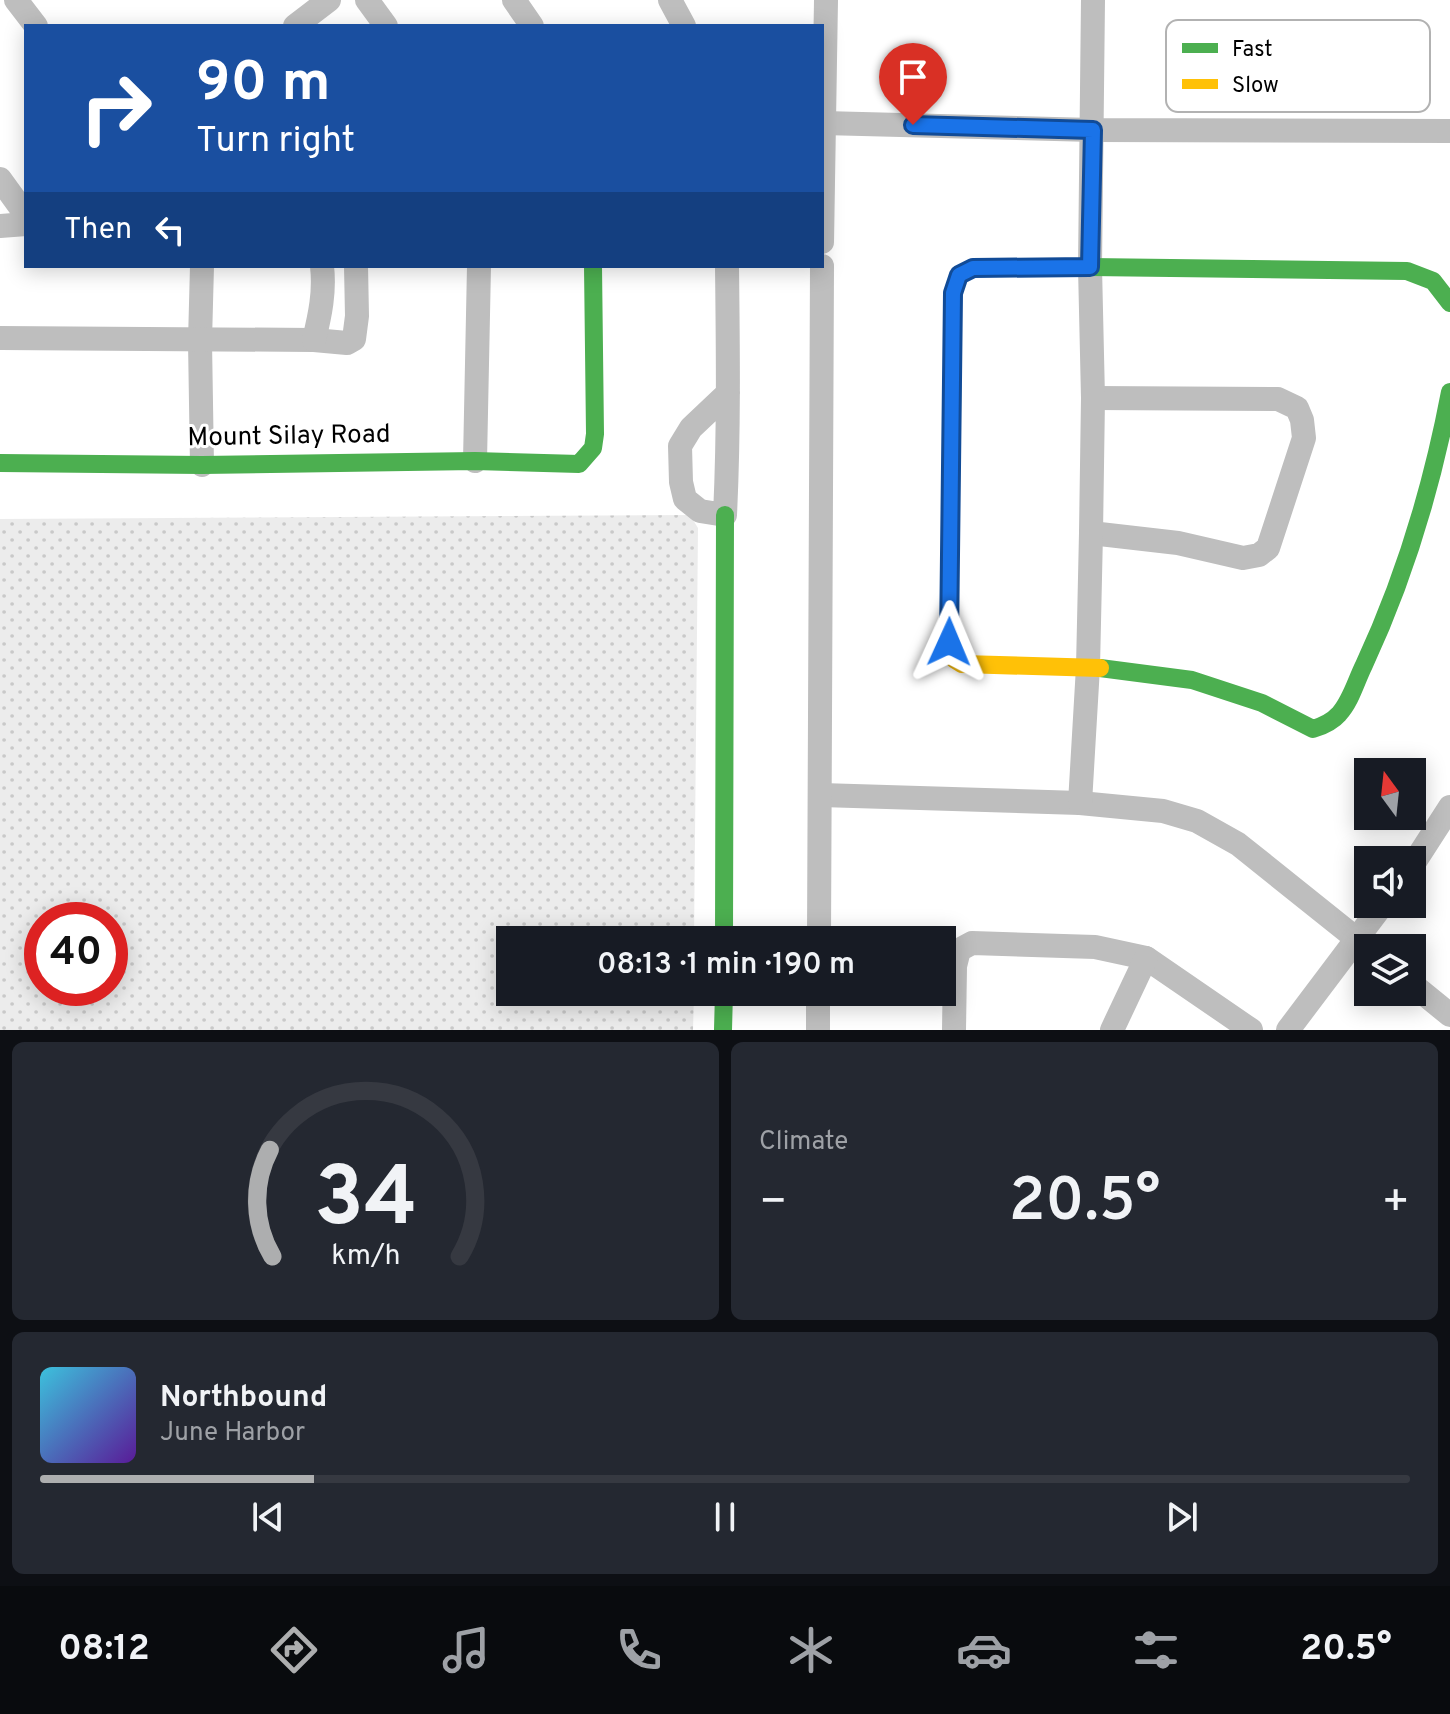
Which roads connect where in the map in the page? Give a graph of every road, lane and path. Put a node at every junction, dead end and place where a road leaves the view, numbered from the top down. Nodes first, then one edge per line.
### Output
1 (16, 0) edge
2 (329, 0) edge
3 (367, 0) edge
4 (514, 0) edge
5 (670, 0) edge
6 (826, 0) edge
7 (1093, 0) edge
8 (34, 24) edge
9 (298, 24) edge
10 (385, 24) edge
11 (531, 24) edge
12 (683, 24) edge
13 (824, 82) edge
14 (824, 123) edge
15 (1093, 130) junction
16 (1450, 131) edge
17 (0, 179) edge
18 (24, 212) edge
19 (24, 224) edge
20 (0, 226) edge
21 (1090, 267) junction
22 (202, 268) edge
23 (322, 268) edge
24 (356, 268) edge
25 (479, 268) edge
26 (593, 268) edge
27 (727, 268) edge
28 (822, 268) edge
29 (1450, 303) edge
30 (0, 338) edge
31 (314, 340) junction
32 (200, 341) junction
33 (1450, 392) edge
34 (728, 393) junction
35 (1093, 398) junction
36 (475, 461) junction
37 (0, 463) edge
38 (202, 465) junction
39 (725, 515) junction
40 (1091, 533) junction
41 (1088, 667) junction
42 (821, 795) junction
43 (1080, 803) junction
44 (1450, 807) edge
45 (1425, 846) edge
46 (724, 926) edge
47 (819, 926) edge
48 (1354, 937) edge
49 (1354, 952) edge
50 (1146, 958) junction
51 (1426, 995) edge
52 (724, 1006) edge
53 (818, 1006) edge
54 (1450, 1015) edge
55 (723, 1030) edge
56 (818, 1030) edge
57 (954, 1030) edge
58 (1112, 1030) edge
59 (1251, 1030) edge
60 (1288, 1030) edge

1 - 8 street
2 - 9 street
3 - 10 street
4 - 11 street
5 - 12 street
6 - 13 street
7 - 15 street
14 - 15 street
15 - 16 street
15 - 21 street
17 - 18 street
19 - 20 street
21 - 29 street
21 - 35 street
21 - 41 street
22 - 32 street
23 - 31 street
24 - 31 street
25 - 36 street
26 - 36 street, Mount Silay Road
27 - 34 street
28 - 42 street
30 - 32 street
31 - 32 street
32 - 38 street
33 - 41 street
34 - 39 street
34 - 39 street
35 - 40 street
35 - 40 street
36 - 38 street, Mount Silay Road
37 - 38 street, Mount Silay Road
39 - 46 street
40 - 41 street
41 - 43 street
42 - 43 street
42 - 47 street
43 - 48 street
44 - 45 street
49 - 60 street
50 - 57 street
50 - 58 street
50 - 59 street
51 - 54 street
52 - 55 street
53 - 56 street

